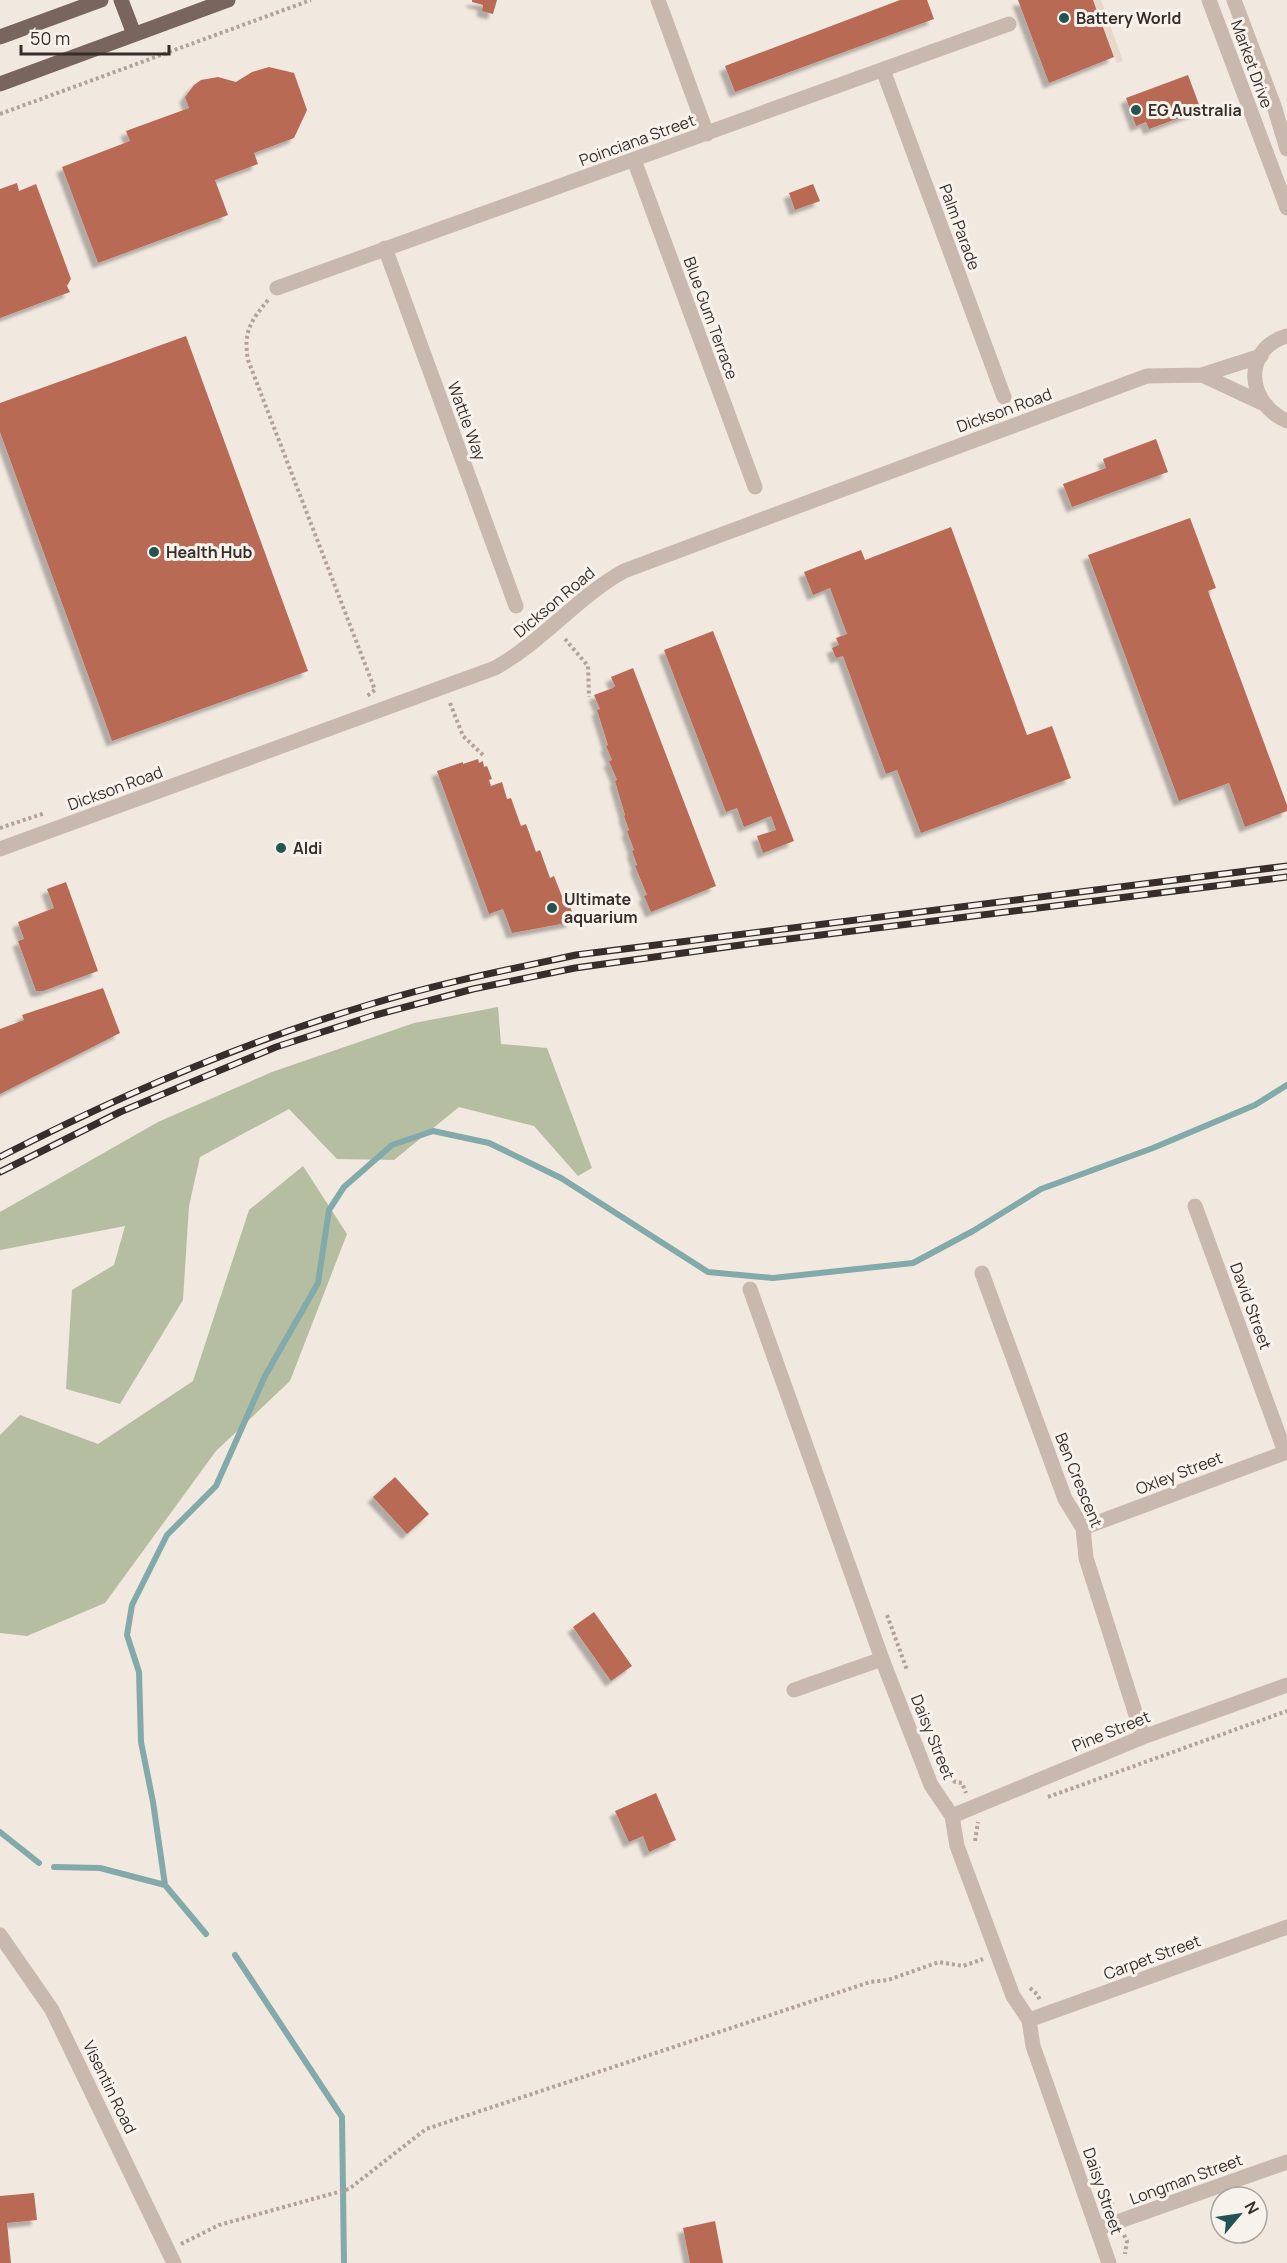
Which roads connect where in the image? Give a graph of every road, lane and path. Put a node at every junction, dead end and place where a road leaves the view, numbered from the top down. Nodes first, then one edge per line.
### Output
1 (101, 0) edge
2 (121, 0) edge
3 (228, 0) edge
4 (311, 0) edge
5 (658, 0) edge
6 (1209, 0) edge
7 (1234, 0) edge
8 (1009, 24) dead end
9 (134, 34) junction
10 (0, 37) edge
11 (98, 70) dead end
12 (883, 70) junction
13 (101, 76) junction
14 (0, 84) edge
15 (0, 114) edge
16 (707, 134) junction
17 (1287, 149) edge
18 (634, 160) junction
19 (1287, 208) edge
20 (385, 248) junction
21 (278, 288) joint
22 (1287, 324) edge
23 (1283, 337) edge
24 (1261, 356) junction
25 (1202, 375) junction
26 (1004, 397) dead end
27 (1262, 403) junction
28 (1287, 421) edge
29 (755, 487) dead end
30 (516, 606) dead end
31 (565, 639) dead end
32 (589, 697) dead end
33 (359, 702) dead end
34 (450, 703) dead end
35 (483, 755) dead end
36 (48, 812) dead end
37 (0, 828) edge
38 (0, 849) edge
39 (1195, 1206) dead end
40 (982, 1273) dead end
41 (750, 1289) dead end
42 (1286, 1452) edge
43 (1083, 1528) junction
44 (882, 1659) junction
45 (1287, 1685) edge
46 (794, 1690) dead end
47 (1287, 1711) edge
48 (1143, 1737) junction
49 (1052, 1796) dead end
50 (952, 1816) junction
51 (1287, 1927) edge
52 (0, 1935) edge
53 (998, 1954) junction
54 (1029, 2020) junction
55 (1287, 2162) edge
56 (1097, 2229) junction
57 (172, 2256) edge
58 (1109, 2263) edge

1 - 10 main road
2 - 9 main road
3 - 9 main road
4 - 13 path
5 - 16 street
6 - 19 street, Market Drive
7 - 17 street, Market Drive
8 - 12 street, Poinciana Street
9 - 14 main road
11 - 13 path
12 - 16 street, Poinciana Street
12 - 26 street, Palm Parade
13 - 15 path
16 - 18 street, Poinciana Street
18 - 20 street, Poinciana Street
18 - 29 street, Blue Gum Terrace
20 - 21 street, Poinciana Street
20 - 30 street, Wattle Way
21 - 33 path
22 - 23 street
23 - 24 street
24 - 25 street, Dickson Road
24 - 27 street
25 - 27 street, Dickson Road
25 - 38 street, Dickson Road
27 - 28 street, Dickson Road
31 - 32 path
34 - 35 path
36 - 37 path
39 - 42 street, David Street
40 - 43 street, Ben Crescent
41 - 44 street, Daisy Street
42 - 43 street, Oxley Street
43 - 48 street, Ben Crescent
44 - 46 street
44 - 50 street, Daisy Street
45 - 48 street, Pine Street
47 - 49 path
48 - 50 street, Pine Street
50 - 53 street, Daisy Street
51 - 54 street, Carpet Street
52 - 57 street, Visentin Road
53 - 54 street, Daisy Street
53 - 57 path
54 - 56 street, Daisy Street
55 - 56 street, Longman Street
56 - 58 street, Daisy Street

